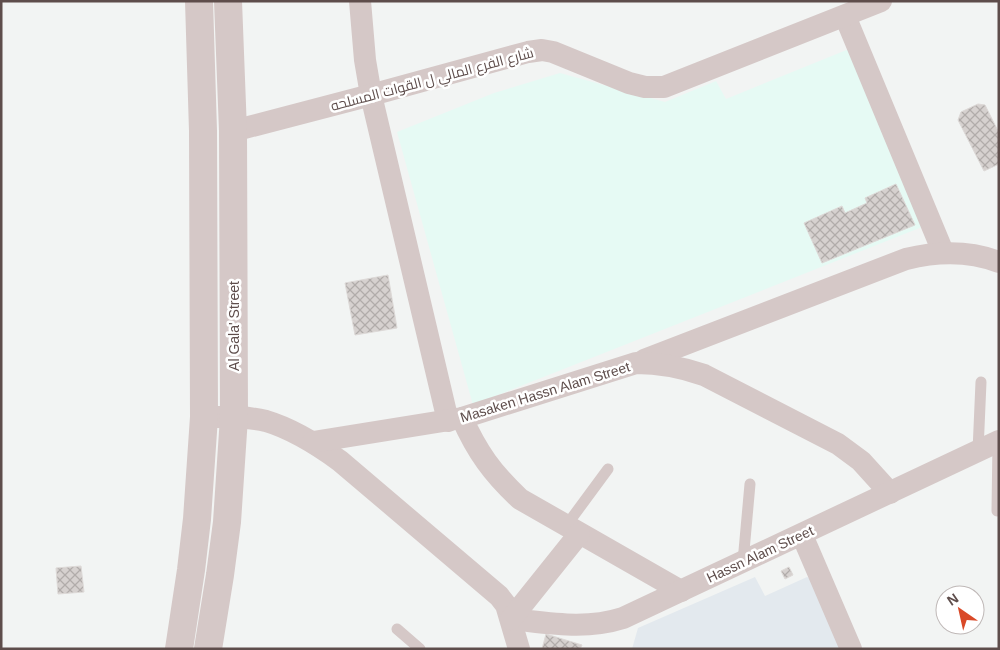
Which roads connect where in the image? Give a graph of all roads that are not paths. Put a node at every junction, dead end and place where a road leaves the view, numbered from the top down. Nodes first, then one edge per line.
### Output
1 (199, 1) edge
2 (228, 1) edge
3 (360, 1) edge
4 (881, 1) edge
5 (845, 16) junction
6 (371, 95) junction
7 (233, 131) junction
8 (943, 252) junction
9 (999, 262) edge
10 (636, 363) junction
11 (981, 382) dead end
12 (204, 417) junction
13 (234, 417) junction
14 (455, 419) junction
15 (313, 442) junction
16 (992, 445) edge
17 (608, 469) dead end
18 (750, 484) dead end
19 (890, 493) junction
20 (997, 511) dead end
21 (572, 530) junction
22 (802, 535) junction
23 (743, 562) junction
24 (681, 591) junction
25 (511, 619) junction
26 (398, 629) dead end
27 (518, 648) edge
28 (179, 649) edge
29 (208, 649) edge
30 (420, 649) edge
31 (851, 649) edge

1 - 12 street
2 - 7 street, Al Gala' Street
3 - 6 street
4 - 5 street, شارع الفرع المالي ل القوات المسلحه
5 - 6 street, شارع الفرع المالي ل القوات المسلحه
5 - 8 street
6 - 7 street, شارع الفرع المالي ل القوات المسلحه
6 - 14 street
7 - 13 street, Al Gala' Street
8 - 9 street
8 - 10 street
10 - 14 street, Masaken Hassn Alam Street
10 - 19 street, Masaken Hassn Alam Street
11 - 16 lane
12 - 13 street
12 - 28 street
13 - 15 street
13 - 29 street, Al Gala' Street
14 - 15 street, Masaken Hassn Alam Street
14 - 21 street
15 - 25 street
16 - 19 street, Hassn Alam Street
16 - 20 lane
17 - 21 lane
18 - 23 lane
19 - 22 street, Hassn Alam Street
21 - 24 street
21 - 25 street
22 - 23 street, Hassn Alam Street
22 - 31 street
23 - 24 street, Hassn Alam Street
24 - 25 street, Hassn Alam Street
25 - 27 street
26 - 30 lane

